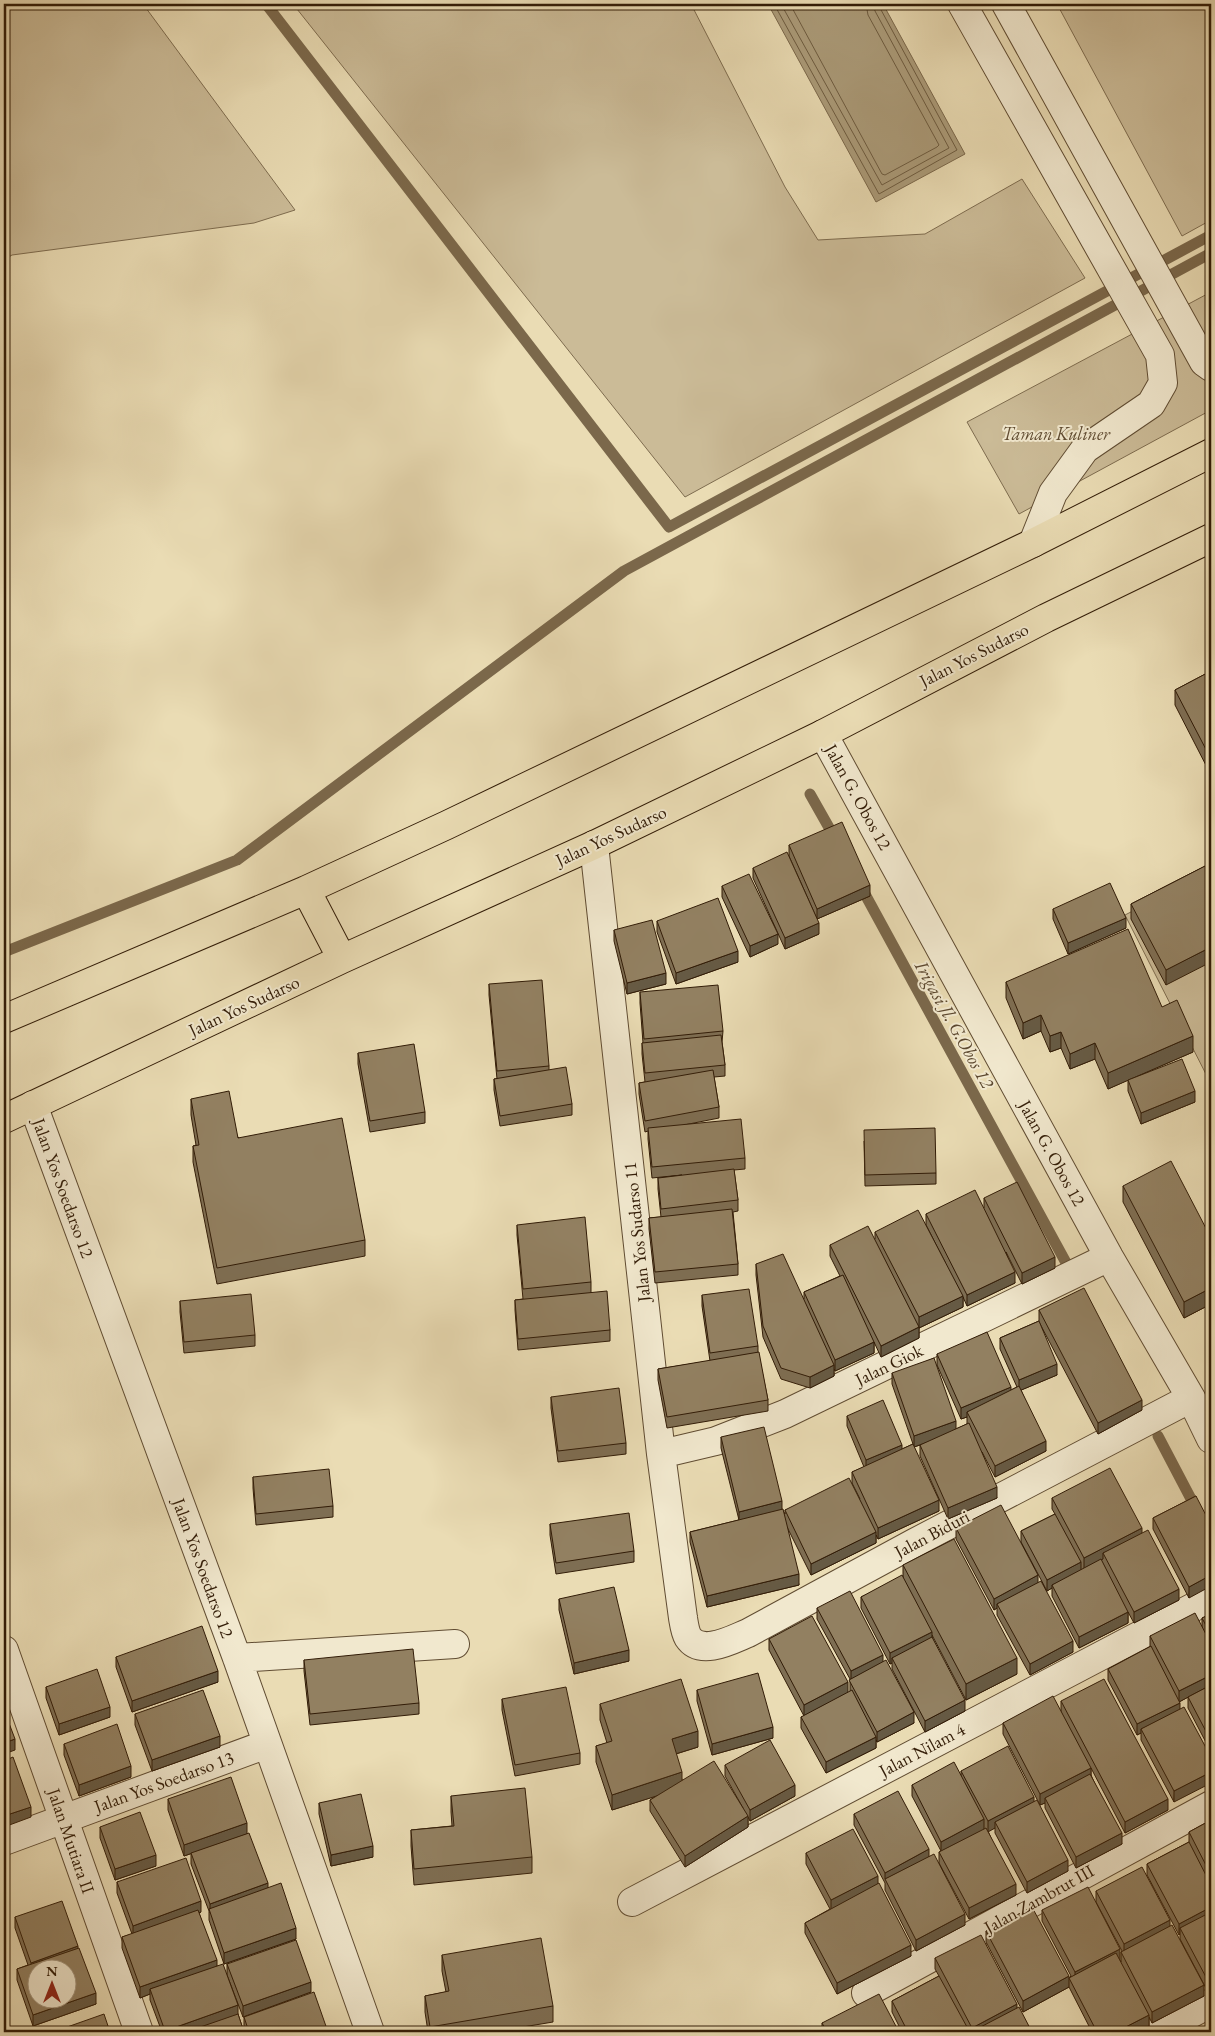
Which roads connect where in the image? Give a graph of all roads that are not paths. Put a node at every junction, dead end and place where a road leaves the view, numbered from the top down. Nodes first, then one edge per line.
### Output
1 (962, 4) edge
2 (1006, 4) edge
3 (1211, 366) edge
4 (1211, 453) edge
5 (1211, 538) edge
6 (1033, 543) junction
7 (823, 734) junction
8 (594, 845) junction
9 (306, 890) junction
10 (342, 959) junction
11 (4, 1019) edge
12 (33, 1105) junction
13 (4, 1118) edge
14 (1109, 1257) junction
15 (1192, 1398) junction
16 (1211, 1439) edge
17 (661, 1454) junction
18 (1211, 1598) edge
19 (683, 1618) joint
20 (455, 1644) dead end
21 (4, 1650) edge
22 (236, 1658) junction
23 (268, 1744) junction
24 (1211, 1805) edge
25 (63, 1819) junction
26 (4, 1841) edge
27 (632, 1902) dead end
28 (866, 1993) dead end
29 (1211, 2003) edge
30 (139, 2032) edge
31 (370, 2032) edge
32 (1156, 2032) edge

1 - 6 street
2 - 3 street
4 - 6 main road
5 - 7 main road, Jalan Yos Sudarso
6 - 9 main road
7 - 8 main road, Jalan Yos Sudarso
7 - 14 street, Jalan G. Obos 12
8 - 10 main road, Jalan Yos Sudarso
8 - 17 street, Jalan Yos Sudarso 11
9 - 10 main road
9 - 11 main road
10 - 12 main road, Jalan Yos Sudarso
12 - 13 main road, Jalan Yos Sudarso
12 - 22 street, Jalan Yos Soedarso 12
14 - 15 street, Jalan G. Obos 12
14 - 17 street, Jalan Giok
15 - 16 street, Jalan G. Obos 12
15 - 19 street, Jalan Biduri
17 - 19 street, Jalan Yos Sudarso 11
18 - 27 street, Jalan Nilam 4
20 - 22 street
21 - 25 street, Jalan Mutiara II
22 - 23 street, Jalan Yos Soedarso 12
23 - 25 street, Jalan Yos Soedarso 13
23 - 31 street, Jalan Yos Soedarso 12
24 - 28 street, Jalan Zambrut III
25 - 26 street, Jalan Yos Soedarso 13
25 - 30 street, Jalan Mutiara II
29 - 32 street

